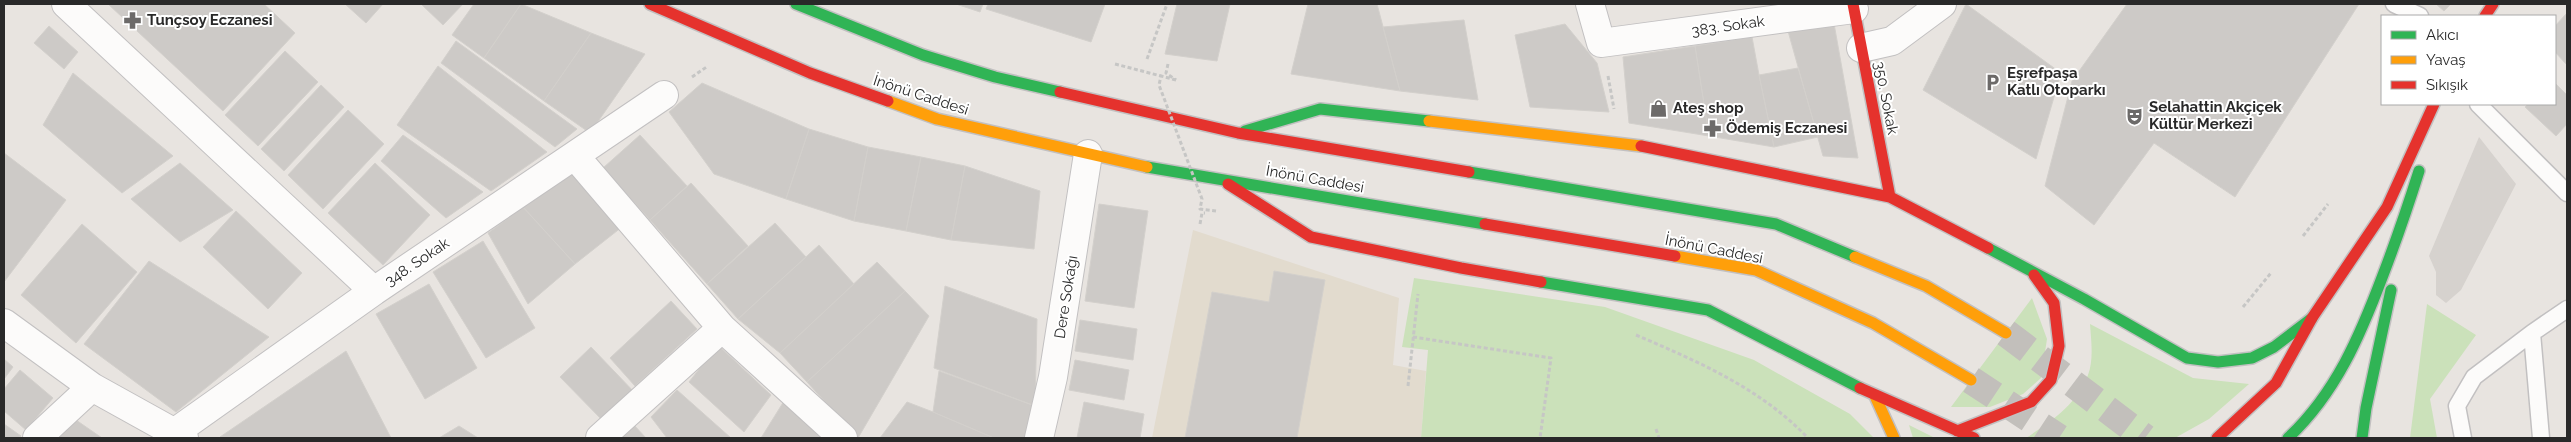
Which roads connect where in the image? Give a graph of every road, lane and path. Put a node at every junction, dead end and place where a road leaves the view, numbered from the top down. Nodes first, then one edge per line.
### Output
1 (66, 4) edge
2 (650, 4) edge
3 (1167, 4) edge
4 (1590, 4) edge
5 (1942, 4) edge
6 (2394, 4) edge
7 (2493, 4) edge
8 (1854, 6) edge
9 (810, 7) edge
10 (2418, 15) edge
11 (2486, 15) edge
12 (1601, 44) junction
13 (1861, 48) junction
14 (1147, 59) dead end
15 (1116, 64) dead end
16 (1168, 64) dead end
17 (1161, 76) junction
18 (664, 95) dead end
19 (2434, 105) edge
20 (2438, 105) edge
21 (2479, 105) edge
22 (1616, 116) dead end
23 (1238, 133) junction
24 (1088, 154) junction
25 (575, 156) junction
26 (1218, 178) junction
27 (2567, 193) edge
28 (1890, 197) junction
29 (2328, 204) dead end
30 (2408, 210) junction
31 (1200, 224) dead end
32 (2303, 236) dead end
33 (2032, 271) junction
34 (2271, 273) dead end
35 (1418, 289) dead end
36 (374, 291) junction
37 (2243, 307) dead end
38 (2567, 309) edge
39 (2312, 318) junction
40 (4, 323) edge
41 (722, 328) junction
42 (1630, 332) dead end
43 (2006, 333) tunnel mouth
44 (2532, 333) junction
45 (1413, 337) junction
46 (1971, 380) tunnel mouth
47 (1408, 386) dead end
48 (92, 387) junction
49 (1875, 396) junction
50 (1656, 429) dead end
51 (1957, 432) junction
52 (179, 436) edge
53 (37, 438) edge
54 (600, 438) edge
55 (843, 438) edge
56 (1039, 438) edge
57 (1540, 438) edge
58 (1659, 438) edge
59 (1808, 438) edge
60 (1894, 438) edge
61 (1974, 438) edge
62 (2217, 438) edge
63 (2288, 438) edge
64 (2362, 438) edge
65 (2463, 438) edge
66 (2541, 438) edge

1 - 36 street
2 - 24 main road, İnönü Caddesi
3 - 14 path
4 - 12 street
5 - 13 street
6 - 10 lane
7 - 11 main road
8 - 12 street, 383. Sokak
8 - 13 main road, 350. Sokak
9 - 23 main road
12 - 22 path
13 - 28 main road, 350. Sokak
15 - 17 path
16 - 17 path, bridge
17 - 31 path, bridge
18 - 25 street, 348. Sokak
19 - 39 main road
20 - 30 main road
21 - 27 lane
23 - 28 main road
23 - 43 main road
24 - 26 main road, İnönü Caddesi
24 - 56 street, Dere Sokağı
25 - 36 street, 348. Sokak
25 - 41 street
26 - 46 main road, İnönü Caddesi
26 - 49 main road
28 - 33 main road
29 - 32 path
30 - 63 main road
30 - 64 main road
33 - 39 main road
33 - 51 main road
34 - 37 path
35 - 45 path
36 - 52 street, 348. Sokak
38 - 44 lane
39 - 62 main road
40 - 48 street
41 - 54 street
41 - 55 street
42 - 59 path
44 - 65 lane
44 - 66 lane
45 - 47 path
45 - 57 path
48 - 52 street
48 - 53 street
49 - 51 main road
49 - 60 main road
50 - 58 path
51 - 61 main road

